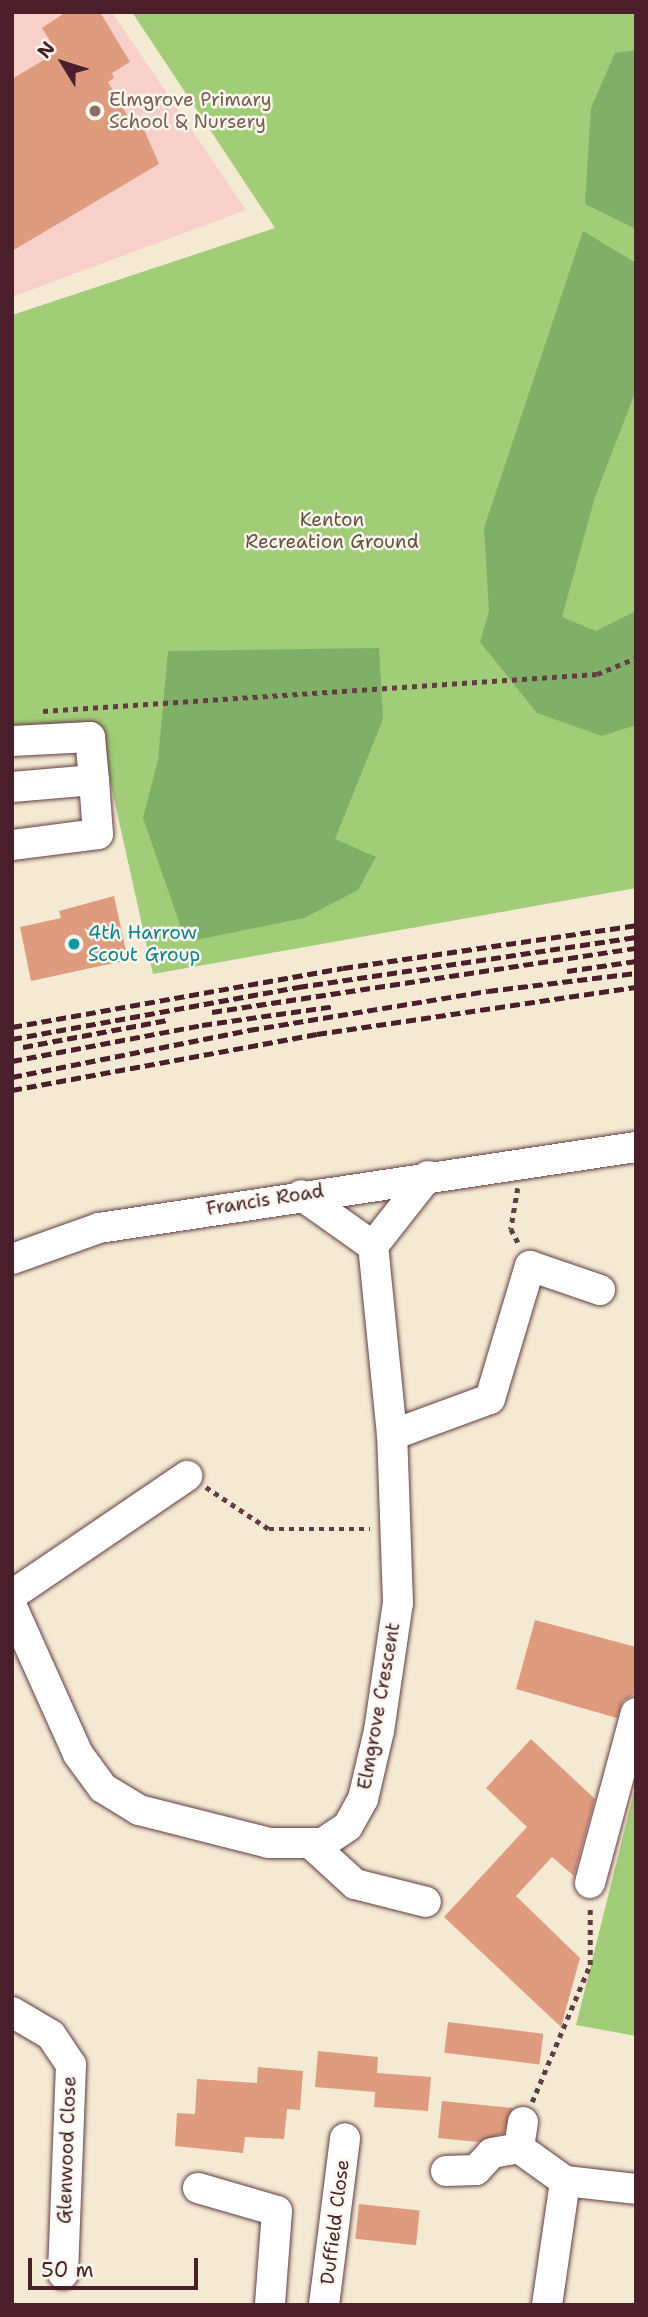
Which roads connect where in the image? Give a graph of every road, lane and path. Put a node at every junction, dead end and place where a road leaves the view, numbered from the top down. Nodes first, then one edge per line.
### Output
1 (636, 658) edge
2 (40, 711) dead end
3 (12, 741) edge
4 (94, 780) junction
5 (12, 787) edge
6 (12, 845) edge
7 (636, 1147) edge
8 (526, 1162) junction
9 (428, 1176) junction
10 (301, 1195) junction
11 (373, 1246) junction
12 (12, 1259) edge
13 (530, 1266) junction
14 (600, 1290) dead end
15 (392, 1435) junction
16 (187, 1476) joint
17 (397, 1530) junction
18 (12, 1595) edge
19 (12, 1607) edge
20 (636, 1713) edge
21 (310, 1843) junction
22 (590, 1883) joint
23 (426, 1902) dead end
24 (12, 2012) edge
25 (521, 2135) junction
26 (345, 2138) dead end
27 (446, 2171) dead end
28 (565, 2181) junction
29 (198, 2188) dead end
30 (636, 2189) edge
31 (63, 2274) dead end
32 (271, 2296) edge
33 (324, 2305) edge
34 (547, 2305) edge

1 - 2 path
3 - 4 street
4 - 5 street
4 - 6 street
7 - 8 street, Francis Road
8 - 9 street, Francis Road
8 - 13 path
9 - 10 street, Francis Road
9 - 11 street
10 - 11 street
10 - 12 street, Francis Road
11 - 15 street, Elmgrove Crescent
13 - 14 street
13 - 15 street
15 - 17 street, Elmgrove Crescent
16 - 17 path
16 - 18 street
17 - 21 street, Elmgrove Crescent
19 - 21 street, Elmgrove Crescent
20 - 22 street
21 - 23 street
22 - 25 path
24 - 31 street, Glenwood Close
25 - 27 street
25 - 28 street
26 - 33 street, Duffield Close
28 - 30 street
28 - 34 street
29 - 32 street

